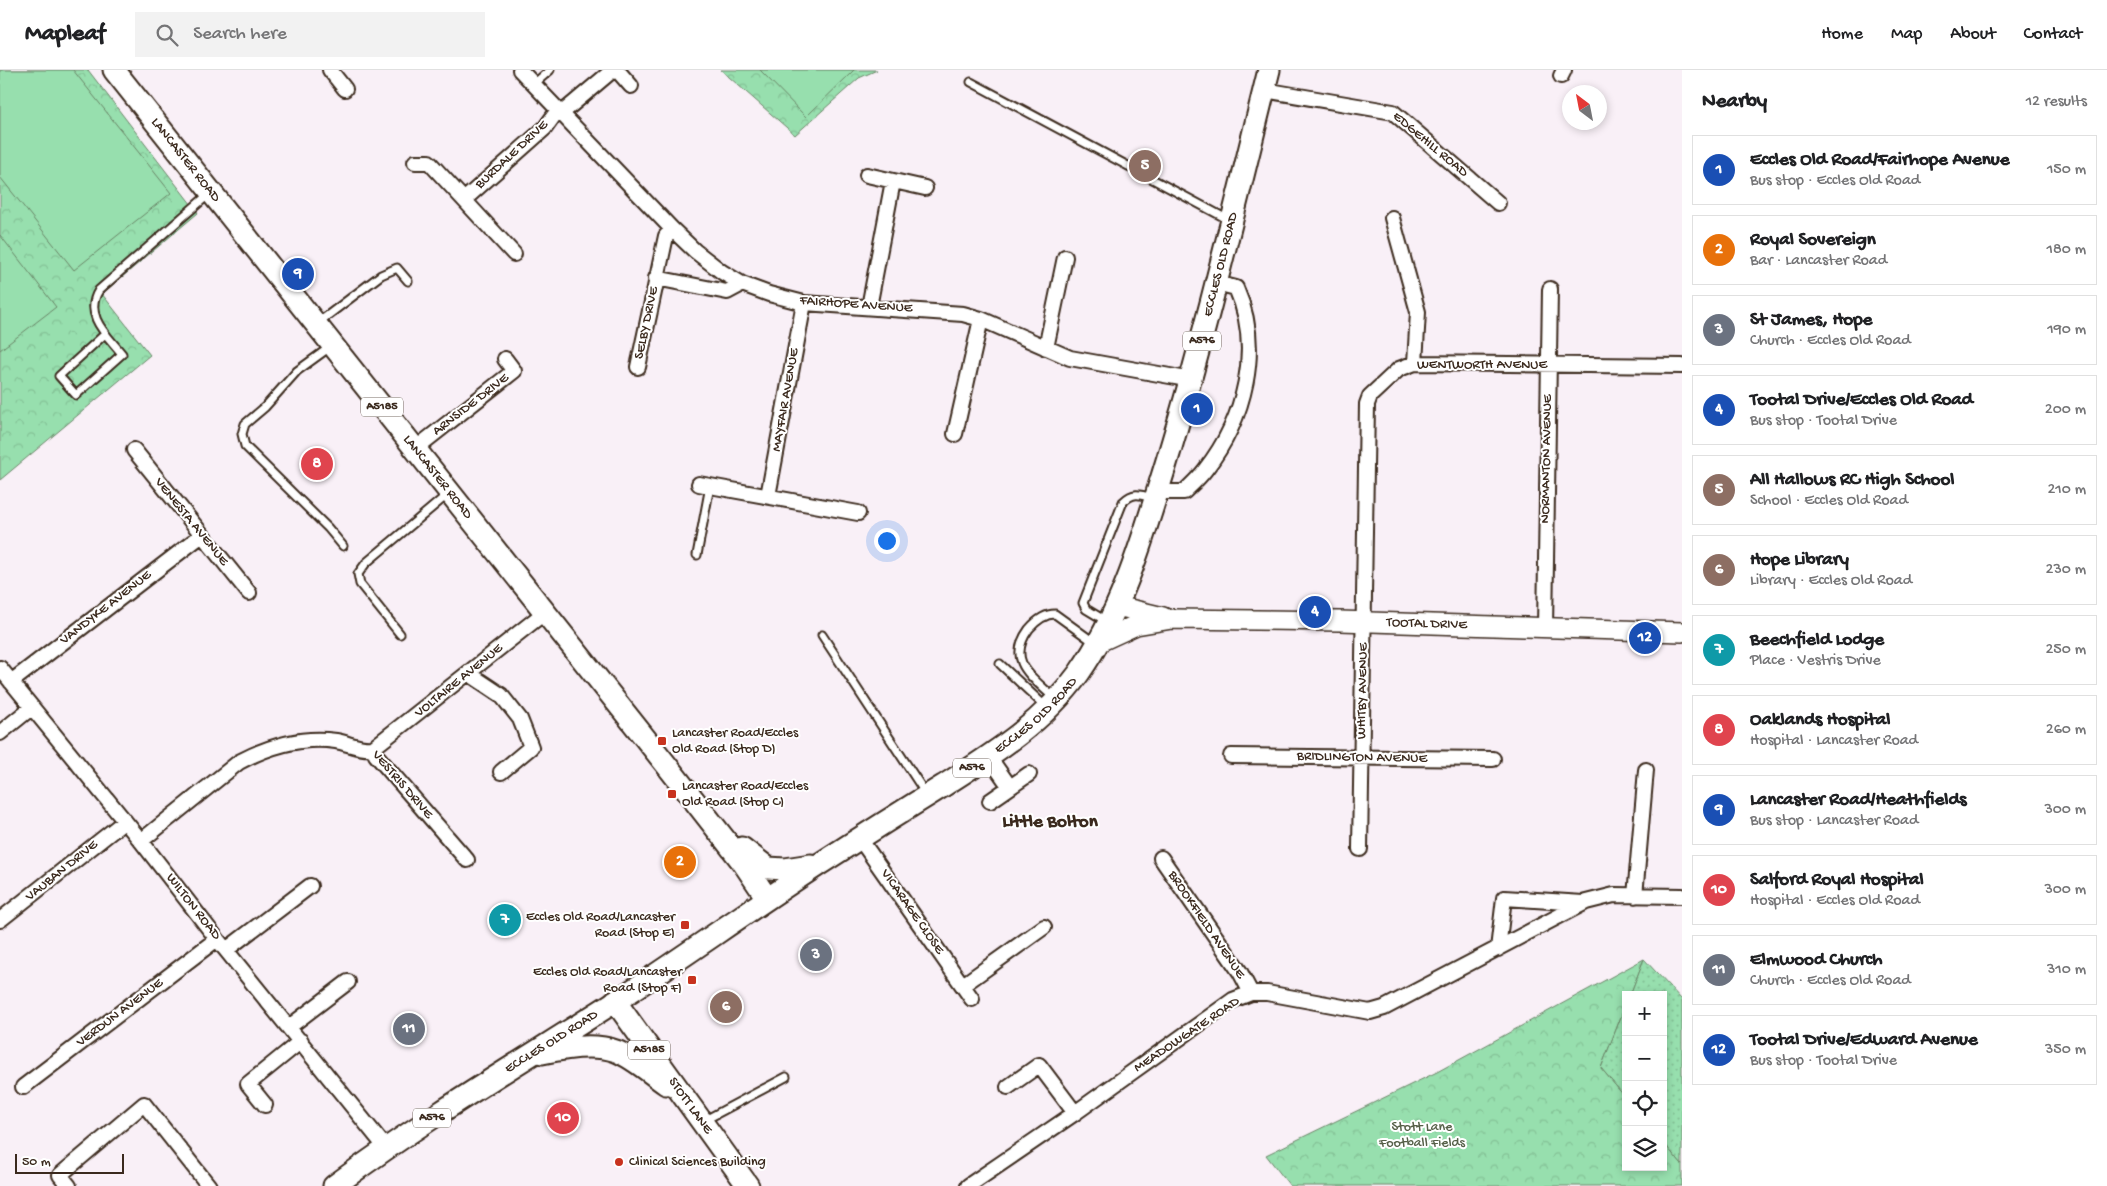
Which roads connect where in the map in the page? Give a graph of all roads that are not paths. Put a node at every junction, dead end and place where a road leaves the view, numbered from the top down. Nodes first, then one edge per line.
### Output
1 (114, 70) edge
2 (330, 70) edge
3 (520, 70) edge
4 (550, 70) edge
5 (613, 70) edge
6 (617, 70) edge
7 (1266, 80) edge
8 (972, 82) dead end
9 (534, 84) junction
10 (631, 86) dead end
11 (345, 89) dead end
12 (560, 111) junction
13 (415, 162) dead end
14 (867, 175) dead end
15 (893, 181) junction
16 (925, 188) dead end
17 (211, 193) junction
18 (465, 199) junction
19 (1498, 203) dead end
20 (1392, 218) dead end
21 (1231, 221) junction
22 (672, 229) junction
23 (514, 254) dead end
24 (1065, 257) dead end
25 (656, 278) junction
26 (408, 281) dead end
27 (1216, 283) junction
28 (742, 284) junction
29 (1550, 289) dead end
30 (804, 303) junction
31 (869, 307) junction
32 (981, 319) junction
33 (316, 324) junction
34 (105, 334) junction
35 (333, 345) junction
36 (1046, 348) junction
37 (505, 359) dead end
38 (1415, 363) junction
39 (1548, 366) junction
40 (1682, 366) edge
41 (638, 367) dead end
42 (1192, 380) junction
43 (955, 434) dead end
44 (415, 449) junction
45 (134, 450) dead end
46 (704, 484) joint
47 (450, 493) junction
48 (1156, 495) junction
49 (768, 496) junction
50 (858, 513) dead end
51 (202, 535) junction
52 (343, 546) dead end
53 (697, 554) dead end
54 (249, 593) dead end
55 (544, 613) junction
56 (1113, 614) junction
57 (1172, 619) junction
58 (1365, 622) junction
59 (1545, 629) junction
60 (1682, 632) edge
61 (400, 634) dead end
62 (822, 635) dead end
63 (1098, 644) junction
64 (1000, 664) dead end
65 (0, 668) edge
66 (468, 673) junction
67 (11, 682) junction
68 (1052, 704) junction
69 (31, 708) junction
70 (0, 733) edge
71 (373, 748) junction
72 (1231, 756) dead end
73 (989, 757) junction
74 (1362, 758) junction
75 (1493, 759) dead end
76 (1646, 770) dead end
77 (501, 772) dead end
78 (1029, 774) dead end
79 (1010, 787) junction
80 (927, 796) junction
81 (990, 801) dead end
82 (125, 821) junction
83 (722, 837) junction
84 (860, 839) junction
85 (141, 841) junction
86 (1360, 849) dead end
87 (1161, 858) dead end
88 (467, 860) dead end
89 (822, 863) junction
90 (310, 886) dead end
91 (1635, 896) junction
92 (1682, 896) edge
93 (767, 898) junction
94 (1584, 903) junction
95 (0, 920) edge
96 (1044, 927) dead end
97 (222, 944) junction
98 (1498, 949) junction
99 (348, 982) dead end
100 (963, 985) junction
101 (1251, 993) junction
102 (972, 999) dead end
103 (615, 1001) junction
104 (290, 1027) junction
105 (301, 1041) junction
106 (532, 1054) junction
107 (786, 1077) dead end
108 (23, 1087) dead end
109 (1008, 1087) dead end
110 (684, 1098) junction
111 (265, 1105) dead end
112 (1075, 1113) junction
113 (702, 1122) junction
114 (386, 1148) junction
115 (69, 1186) edge
116 (209, 1186) edge
117 (334, 1186) edge
118 (748, 1186) edge
119 (968, 1186) edge

1 - 17 main road, LANCASTER ROAD / A5185
2 - 11 street
3 - 9 street, FAIRHOPE AVENUE
4 - 9 lane
5 - 12 street, BURDALE DRIVE
6 - 10 street
7 - 19 street, EDGEHILL ROAD
7 - 21 main road, ECCLES OLD ROAD / A576
8 - 21 lane
9 - 12 street, FAIRHOPE AVENUE
12 - 18 street, BURDALE DRIVE
12 - 22 street, FAIRHOPE AVENUE
13 - 18 street, BURDALE DRIVE
14 - 15 street
15 - 16 street
15 - 31 street
17 - 33 main road, LANCASTER ROAD / A5185
17 - 34 lane
18 - 23 street, BURDALE DRIVE
20 - 38 street
21 - 27 main road, ECCLES OLD ROAD / A576
22 - 25 street, SELBY DRIVE
22 - 28 street, FAIRHOPE AVENUE
24 - 36 street
25 - 28 street, SELBY DRIVE
25 - 41 street, SELBY DRIVE
26 - 33 lane
27 - 42 main road, ECCLES OLD ROAD / A576
27 - 48 street
28 - 30 street, FAIRHOPE AVENUE
29 - 39 street, NORMANTON AVENUE
30 - 31 street, FAIRHOPE AVENUE
30 - 49 street, MAYFAIR AVENUE
31 - 32 street, FAIRHOPE AVENUE
32 - 36 street, FAIRHOPE AVENUE
32 - 43 street
33 - 35 main road, LANCASTER ROAD / A5185
34 - 34 lane
35 - 44 main road, LANCASTER ROAD / A5185
35 - 52 lane
36 - 42 street, FAIRHOPE AVENUE
37 - 44 street, ARNSIDE DRIVE
38 - 39 street, WENTWORTH AVENUE
38 - 58 street, WENTWORTH AVENUE
39 - 40 street, WENTWORTH AVENUE
39 - 59 street, NORMANTON AVENUE
42 - 48 main road, ECCLES OLD ROAD / A576
44 - 47 main road, LANCASTER ROAD / A5185
45 - 51 street, VENESTA AVENUE
46 - 49 street
46 - 53 lane
47 - 55 main road, LANCASTER ROAD / A5185
47 - 61 lane
48 - 56 main road, ECCLES OLD ROAD / A576
48 - 56 lane
49 - 50 street
51 - 54 street, VENESTA AVENUE
51 - 67 street, VANDYKE AVENUE
55 - 66 street, VOLTAIRE AVENUE
55 - 83 main road, LANCASTER ROAD / A5185
56 - 57 street, TOOTAL DRIVE
56 - 63 main road, ECCLES OLD ROAD / A576
57 - 58 street, TOOTAL DRIVE
57 - 63 street, TOOTAL DRIVE
58 - 59 street, TOOTAL DRIVE
58 - 74 street, WHITBY AVENUE
59 - 60 street, TOOTAL DRIVE
62 - 80 lane
63 - 68 main road, ECCLES OLD ROAD / A576
63 - 68 lane
64 - 68 lane
65 - 67 street, WILTON ROAD
66 - 71 street, VOLTAIRE AVENUE
66 - 77 street
67 - 69 street, WILTON ROAD
68 - 73 main road, ECCLES OLD ROAD / A576
69 - 70 street
69 - 82 street, WILTON ROAD
71 - 85 street, VESTRIS DRIVE
71 - 88 street, VESTRIS DRIVE
72 - 74 street, BRIDLINGTON AVENUE
73 - 79 street
73 - 80 main road, ECCLES OLD ROAD / A576
74 - 75 street, BRIDLINGTON AVENUE
74 - 86 street, WHITBY AVENUE
76 - 91 street
78 - 79 street
79 - 81 street
80 - 84 main road, ECCLES OLD ROAD / A576
82 - 85 street, WILTON ROAD
82 - 95 street, VAUBAN DRIVE
83 - 89 main road, LANCASTER ROAD / A5185
83 - 93 main road, LANCASTER ROAD / A5185
84 - 89 main road, ECCLES OLD ROAD / A576
84 - 100 street, VICARAGE CLOSE
85 - 97 street, WILTON ROAD
87 - 101 street, BROOKFIELD AVENUE
89 - 93 main road, ECCLES OLD ROAD / A576
90 - 97 street, VERDUN AVENUE
91 - 92 street, MEADOWGATE ROAD
91 - 94 street, MEADOWGATE ROAD
93 - 103 main road, ECCLES OLD ROAD / A576
94 - 98 street, MEADOWGATE ROAD
94 - 98 street
96 - 100 street
97 - 104 street, WILTON ROAD
97 - 108 street, VERDUN AVENUE
98 - 101 street, MEADOWGATE ROAD
99 - 104 street
100 - 102 street, VICARAGE CLOSE
101 - 112 street, MEADOWGATE ROAD
103 - 106 main road, ECCLES OLD ROAD / A576
103 - 110 main road, STOTT LANE / A5185
104 - 105 street, WILTON ROAD
105 - 111 street
105 - 114 street, WILTON ROAD
106 - 110 main road
106 - 114 main road, ECCLES OLD ROAD / A576
107 - 113 lane
109 - 112 street
110 - 113 main road, STOTT LANE / A5185
112 - 119 street, MEADOWGATE ROAD
113 - 118 main road, STOTT LANE / A5185
114 - 117 main road, ECCLES OLD ROAD / A576
115 - 116 street

